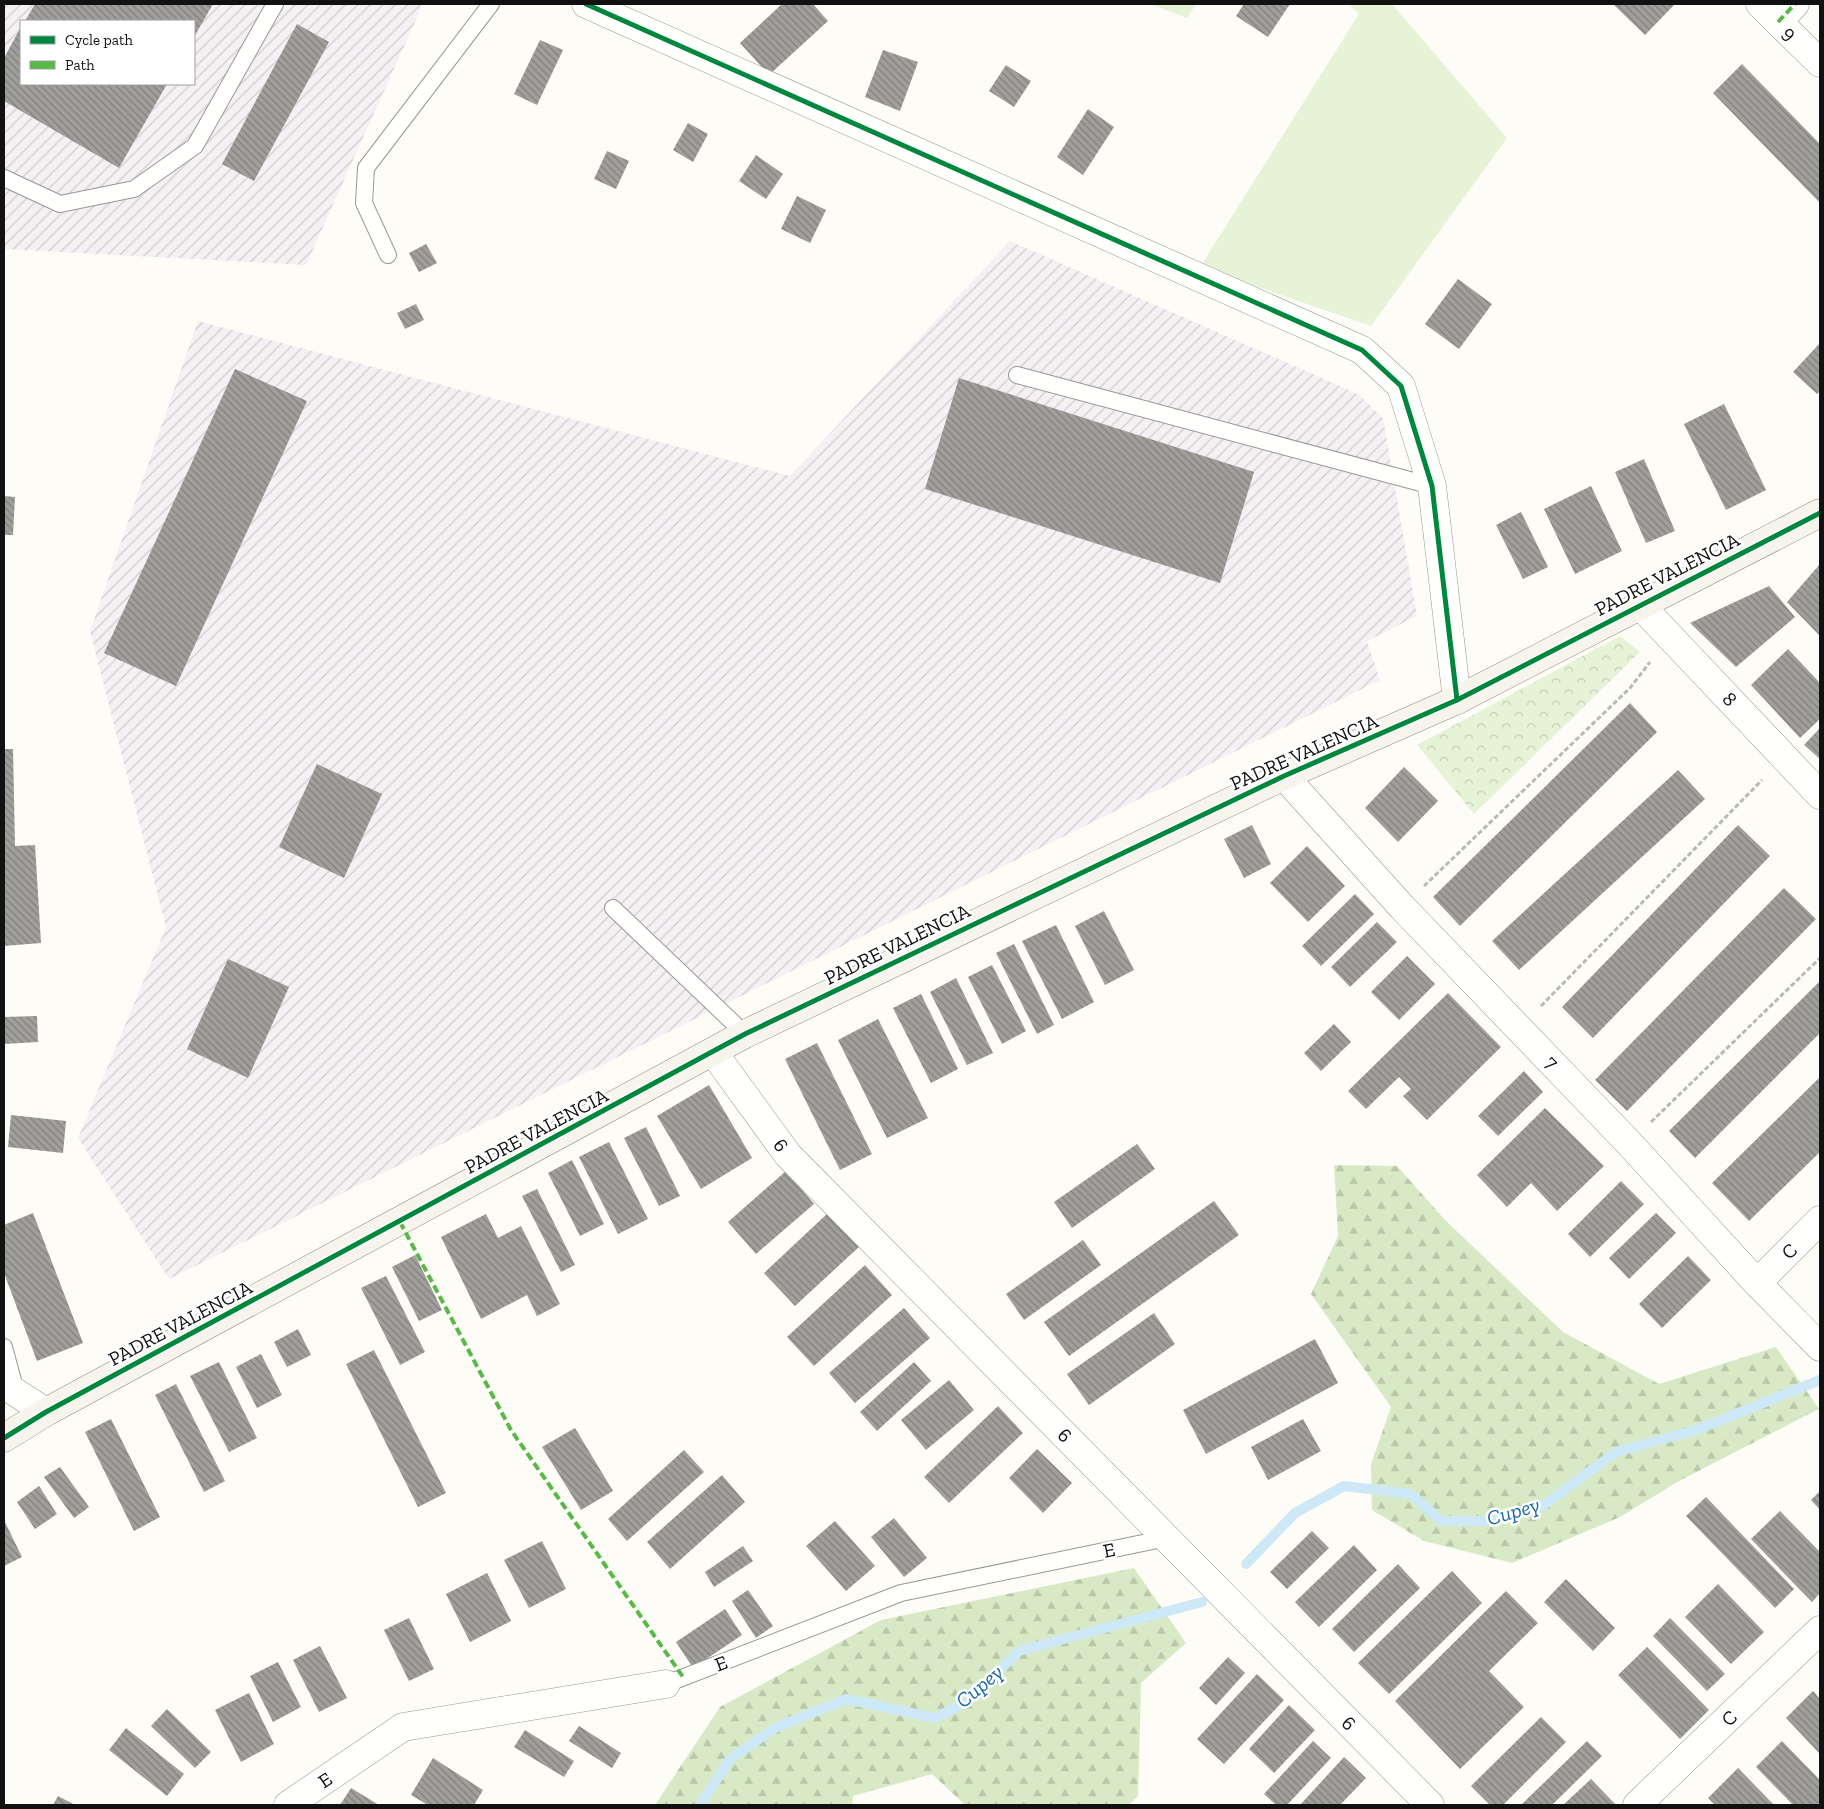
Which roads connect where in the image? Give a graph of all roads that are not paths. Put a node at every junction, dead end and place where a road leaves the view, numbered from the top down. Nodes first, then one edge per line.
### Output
1 (275, 4) edge
2 (491, 4) edge
3 (586, 4) edge
4 (1778, 10) edge
5 (1820, 63) edge
6 (4, 178) edge
7 (388, 255) dead end
8 (1017, 375) dead end
9 (1432, 486) junction
10 (1820, 513) edge
11 (1640, 605) junction
12 (1457, 700) junction
13 (1284, 776) junction
14 (1820, 795) edge
15 (613, 908) dead end
16 (745, 1034) junction
17 (713, 1052) junction
18 (1820, 1220) edge
19 (1758, 1283) junction
20 (4, 1347) edge
21 (1820, 1347) edge
22 (10, 1390) edge
23 (46, 1412) junction
24 (4, 1438) edge
25 (1167, 1538) junction
26 (1820, 1630) edge
27 (666, 1684) joint
28 (288, 1805) edge
29 (1430, 1805) edge
30 (1637, 1805) edge

1 - 6 lane
2 - 7 lane
3 - 9 street
4 - 5 street, 9
8 - 9 lane
9 - 12 street
10 - 11 street, PADRE VALENCIA
11 - 12 street, PADRE VALENCIA
11 - 14 street, 8
12 - 13 street, PADRE VALENCIA
13 - 16 street, PADRE VALENCIA
13 - 19 street, 7
15 - 16 lane
16 - 17 street, PADRE VALENCIA
17 - 23 street, PADRE VALENCIA
17 - 25 street, 6
18 - 19 street, C
19 - 21 street, 7
20 - 22 lane
22 - 23 street
23 - 24 street, PADRE VALENCIA
25 - 27 lane, E
25 - 29 street, 6
26 - 30 street, C
27 - 28 street, E

